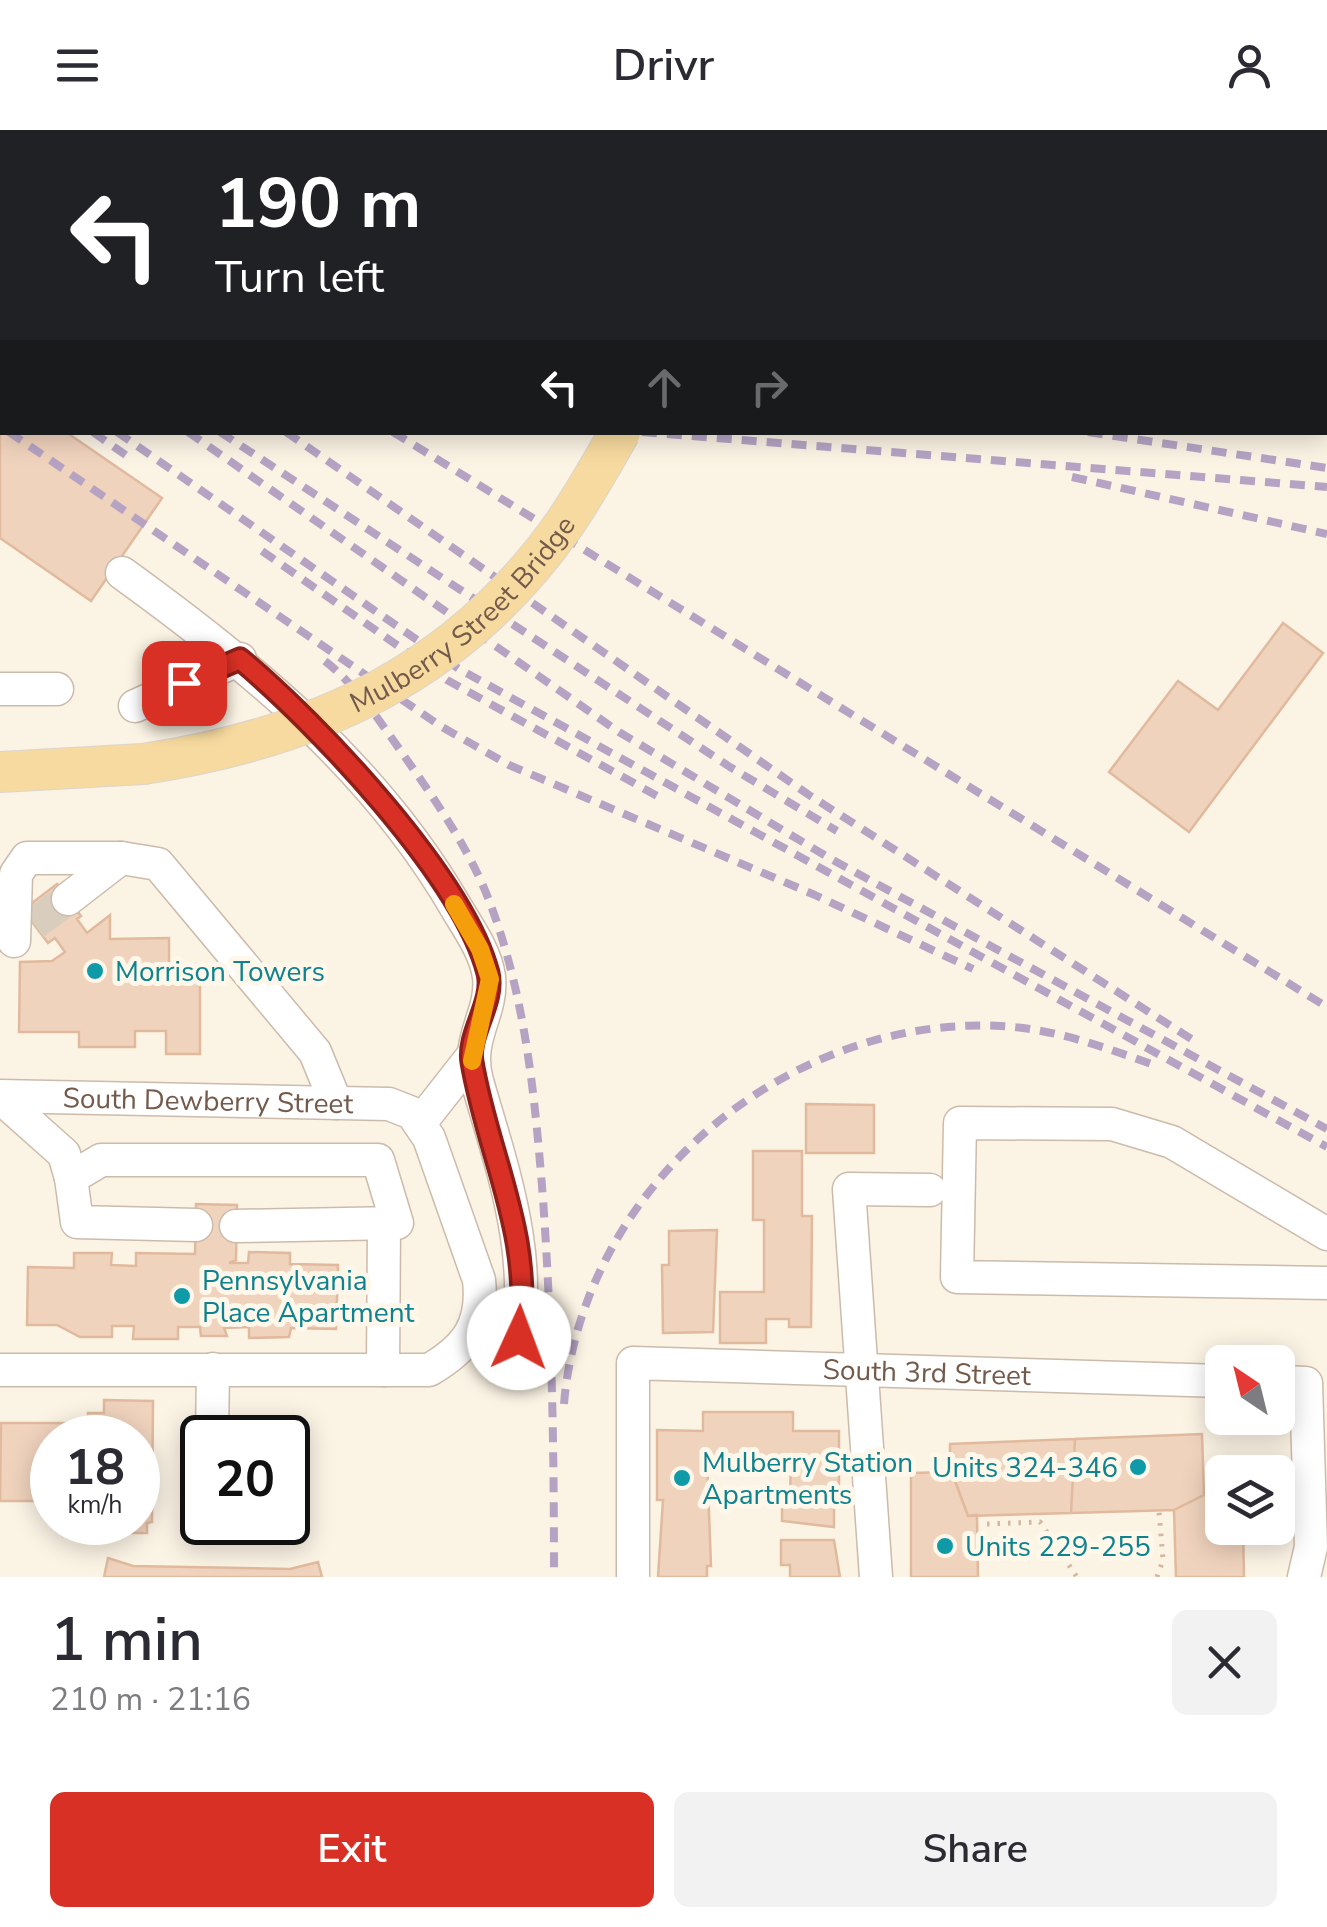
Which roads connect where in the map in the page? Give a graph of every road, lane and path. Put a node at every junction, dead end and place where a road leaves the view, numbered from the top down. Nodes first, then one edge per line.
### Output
1 (820, 130) edge
2 (841, 130) edge
3 (618, 435) edge
4 (122, 573) dead end
5 (240, 659) junction
6 (0, 689) edge
7 (57, 689) dead end
8 (135, 706) dead end
9 (0, 772) edge
10 (120, 858) junction
11 (68, 898) tunnel mouth
12 (16, 935) edge
13 (471, 1058) junction
14 (0, 1097) edge
15 (336, 1104) junction
16 (416, 1118) junction
17 (71, 1178) junction
18 (930, 1190) dead end
19 (384, 1223) junction
20 (196, 1225) dead end
21 (236, 1226) dead end
22 (1327, 1234) edge
23 (1327, 1283) edge
24 (512, 1362) dead end
25 (0, 1370) edge
26 (213, 1370) junction
27 (398, 1370) junction
28 (865, 1372) junction
29 (1205, 1380) edge
30 (1295, 1408) edge
31 (212, 1415) edge
32 (1159, 1510) dead end
33 (987, 1524) dead end
34 (634, 1577) edge
35 (876, 1577) edge
36 (1077, 1577) edge
37 (1157, 1577) edge
38 (1304, 1577) edge

1 - 2 highway
3 - 9 main road, Mulberry Street Bridge, bridge
4 - 5 street
5 - 8 street
5 - 13 street
6 - 7 street
10 - 11 street
10 - 12 street
10 - 15 street
13 - 16 street
13 - 24 street
14 - 15 street, South Dewberry Street
14 - 17 street
15 - 16 street, South Dewberry Street
16 - 27 street
17 - 19 street
17 - 20 street
18 - 28 street
19 - 21 street
19 - 27 street
22 - 23 street
25 - 26 street
26 - 27 street
26 - 31 street
28 - 29 street, South 3rd Street
28 - 34 street, South 3rd Street
28 - 35 street
30 - 38 street
32 - 37 path
33 - 36 path

